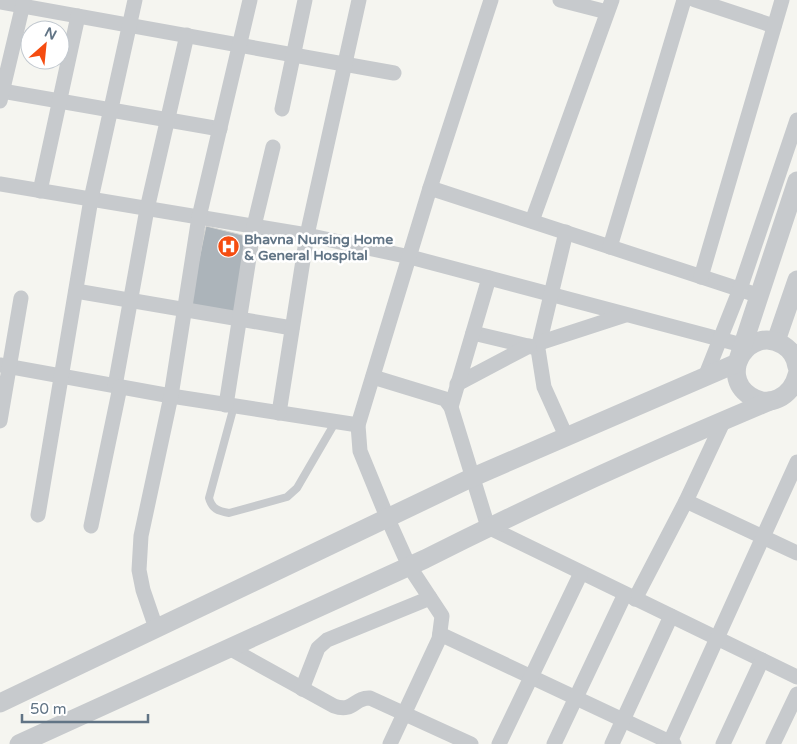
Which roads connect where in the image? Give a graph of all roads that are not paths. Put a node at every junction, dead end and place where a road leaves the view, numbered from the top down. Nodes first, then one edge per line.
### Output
1 (135, 0) edge
2 (250, 0) edge
3 (305, 0) edge
4 (359, 0) edge
5 (491, 0) edge
6 (560, 0) edge
7 (684, 0) edge
8 (695, 0) edge
9 (782, 0) edge
10 (0, 2) edge
11 (23, 3) edge
12 (610, 6) edge
13 (78, 16) junction
14 (130, 25) junction
15 (774, 26) junction
16 (187, 35) junction
17 (240, 44) junction
18 (294, 54) junction
19 (345, 63) junction
20 (4, 65) edge
21 (394, 73) dead end
22 (1, 96) edge
23 (59, 101) junction
24 (282, 109) dead end
25 (111, 110) junction
26 (166, 120) junction
27 (797, 120) edge
28 (220, 129) junction
29 (273, 147) dead end
30 (797, 181) edge
31 (0, 184) edge
32 (430, 188) junction
33 (40, 191) junction
34 (90, 199) junction
35 (147, 209) junction
36 (199, 217) junction
37 (532, 221) junction
38 (254, 226) junction
39 (566, 232) junction
40 (307, 235) junction
41 (610, 247) junction
42 (410, 257) junction
43 (701, 276) junction
44 (489, 278) junction
45 (797, 280) edge
46 (76, 291) junction
47 (749, 292) junction
48 (551, 295) junction
49 (21, 298) dead end
50 (130, 301) junction
51 (185, 310) junction
52 (625, 315) junction
53 (238, 319) junction
54 (292, 328) junction
55 (473, 333) junction
56 (720, 339) junction
57 (786, 343) edge
58 (742, 345) junction
59 (535, 346) junction
60 (737, 363) junction
61 (5, 366) edge
62 (797, 375) edge
63 (61, 376) junction
64 (373, 377) junction
65 (705, 377) junction
66 (458, 384) junction
67 (118, 387) junction
68 (171, 396) junction
69 (770, 401) junction
70 (230, 405) junction
71 (451, 406) junction
72 (279, 412) junction
73 (724, 420) junction
74 (0, 421) edge
75 (336, 421) junction
76 (358, 425) junction
77 (566, 436) junction
78 (797, 462) edge
79 (471, 478) junction
80 (686, 501) junction
81 (38, 515) dead end
82 (387, 517) junction
83 (92, 526) dead end
84 (488, 527) junction
85 (764, 537) junction
86 (797, 553) edge
87 (409, 566) junction
88 (582, 573) junction
89 (630, 596) junction
90 (430, 598) junction
91 (671, 616) junction
92 (156, 628) junction
93 (440, 634) junction
94 (718, 639) junction
95 (229, 648) junction
96 (762, 660) junction
97 (531, 677) junction
98 (797, 677) edge
99 (302, 689) junction
100 (797, 694) edge
101 (575, 698) junction
102 (0, 703) edge
103 (404, 714) junction
104 (623, 720) junction
105 (671, 743) edge
106 (19, 744) edge
107 (390, 744) edge
108 (471, 744) edge
109 (499, 744) edge
110 (554, 744) edge
111 (612, 744) edge
112 (723, 744) edge
113 (773, 744) edge

1 - 14 street
2 - 17 street
3 - 18 street
4 - 19 street
5 - 32 street
6 - 12 street
7 - 41 street
8 - 15 street
9 - 15 street
10 - 11 street
11 - 13 street
11 - 20 street
12 - 37 street
13 - 14 street
13 - 23 street
14 - 16 street
14 - 25 street
15 - 43 street
16 - 17 street
16 - 26 street
17 - 18 street
17 - 28 street
18 - 19 street
18 - 24 street
19 - 21 street
19 - 40 street
20 - 22 street
22 - 23 street
23 - 25 street
23 - 33 street
25 - 26 street
25 - 34 street
26 - 28 street
26 - 35 street
27 - 47 street
28 - 36 street
29 - 38 street
30 - 47 street
31 - 33 street
32 - 37 street
32 - 42 street
33 - 34 street
34 - 35 street
34 - 46 street
35 - 36 street
35 - 50 street
36 - 38 street
36 - 51 street
37 - 39 street
38 - 40 street
38 - 53 street
39 - 41 street
39 - 48 street
40 - 42 street
40 - 54 street
41 - 43 street
42 - 44 street
42 - 64 street
43 - 47 street
44 - 48 street
44 - 55 street
45 - 57 street
46 - 50 street
46 - 63 street
47 - 56 street
47 - 58 street
48 - 52 street
48 - 59 street
49 - 61 street
50 - 51 street
50 - 67 street
51 - 53 street
51 - 68 street
52 - 56 street
52 - 59 street
53 - 54 street
53 - 70 street
54 - 72 street
55 - 59 street
55 - 66 street
56 - 58 street
56 - 65 street
57 - 60 street
57 - 62 street
58 - 60 street
59 - 66 street
59 - 77 street
60 - 65 street
60 - 69 street
61 - 63 street
61 - 74 street
62 - 69 street
63 - 67 street
63 - 81 street
64 - 71 street
64 - 76 street
65 - 77 street
66 - 71 street
67 - 68 street
67 - 83 street
68 - 70 street
68 - 92 street
69 - 73 street
70 - 72 street
70 - 75 lane
71 - 79 street
72 - 75 street
73 - 80 street
73 - 84 street
75 - 76 street
76 - 82 street
77 - 79 street
78 - 85 street
79 - 82 street
79 - 84 street
80 - 85 street
80 - 89 street
82 - 87 street
82 - 92 street
84 - 87 street
84 - 88 street
85 - 86 street
85 - 94 street
87 - 90 street
87 - 95 street
88 - 89 street
88 - 97 street
89 - 91 street
89 - 101 street
90 - 93 street
90 - 99 street
91 - 94 street
91 - 104 street
92 - 102 street
93 - 97 street
93 - 103 street
94 - 96 street
94 - 105 street
95 - 99 street
95 - 106 street
96 - 98 street
96 - 112 street
97 - 101 street
97 - 109 street
99 - 103 street
100 - 113 street
101 - 104 street
101 - 110 street
103 - 107 street
103 - 108 street
104 - 105 street
104 - 111 street

